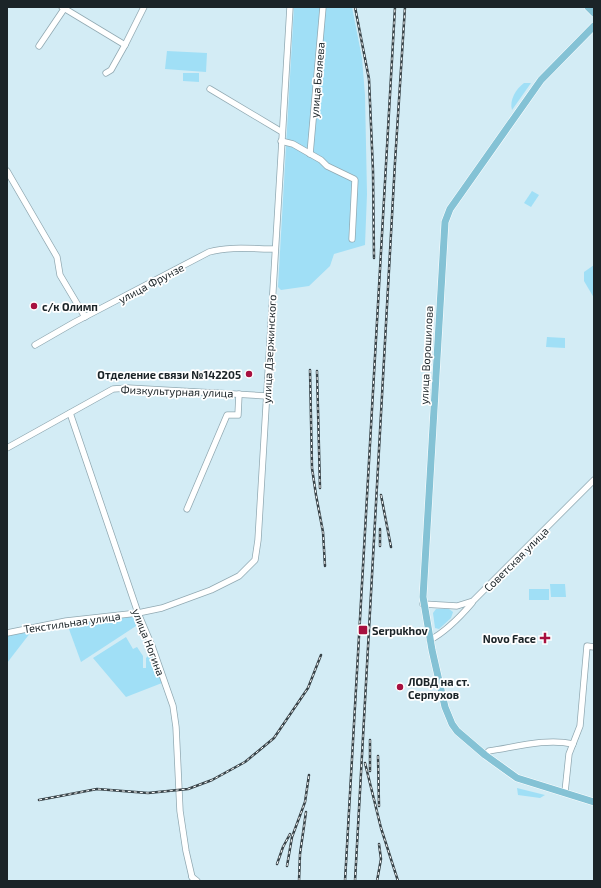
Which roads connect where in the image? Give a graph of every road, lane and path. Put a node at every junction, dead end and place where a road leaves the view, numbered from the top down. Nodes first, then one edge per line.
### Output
1 (144, 7) edge
2 (290, 7) edge
3 (323, 7) edge
4 (588, 7) edge
5 (63, 8) edge
6 (594, 13) edge
7 (594, 26) edge
8 (125, 45) junction
9 (39, 46) dead end
10 (106, 73) dead end
11 (210, 89) dead end
12 (282, 132) junction
13 (282, 141) junction
14 (310, 154) junction
15 (8, 174) edge
16 (352, 239) dead end
17 (275, 250) junction
18 (85, 318) junction
19 (35, 345) dead end
20 (239, 394) junction
21 (267, 396) junction
22 (70, 414) junction
23 (7, 448) edge
24 (594, 480) edge
25 (187, 509) dead end
26 (473, 601) junction
27 (424, 604) junction
28 (450, 605) junction
29 (138, 613) junction
30 (453, 623) junction
31 (7, 633) edge
32 (430, 640) junction
33 (594, 647) edge
34 (572, 744) junction
35 (485, 755) junction
36 (565, 792) junction
37 (594, 802) edge
38 (194, 880) edge

1 - 8 street
2 - 12 street, улица Дзержинского
3 - 14 street, улица Беляева
4 - 6 main road
5 - 8 street
5 - 9 street
7 - 27 main road, улица Ворошилова
8 - 10 street
11 - 12 street
12 - 13 street, улица Дзержинского
13 - 14 street
13 - 17 street, улица Дзержинского
14 - 16 street
15 - 18 street
17 - 18 street, улица Фрунзе
17 - 21 street, улица Дзержинского
18 - 19 street, улица Фрунзе
20 - 21 street, Физкультурная улица
20 - 22 street, Физкультурная улица
20 - 25 street
21 - 29 street, улица Дзержинского
22 - 23 street, Физкультурная улица
22 - 29 street, улица Ногина
24 - 26 street, Советская улица
26 - 28 street
26 - 30 street, Советская улица
27 - 28 street
27 - 32 main road, улица Ворошилова
28 - 30 street
29 - 31 street, Текстильная улица
29 - 38 street, улица Ногина
30 - 32 street, Советская улица
32 - 35 main road, улица Ворошилова
33 - 34 street
34 - 35 street
34 - 36 street
35 - 36 main road
36 - 37 main road

